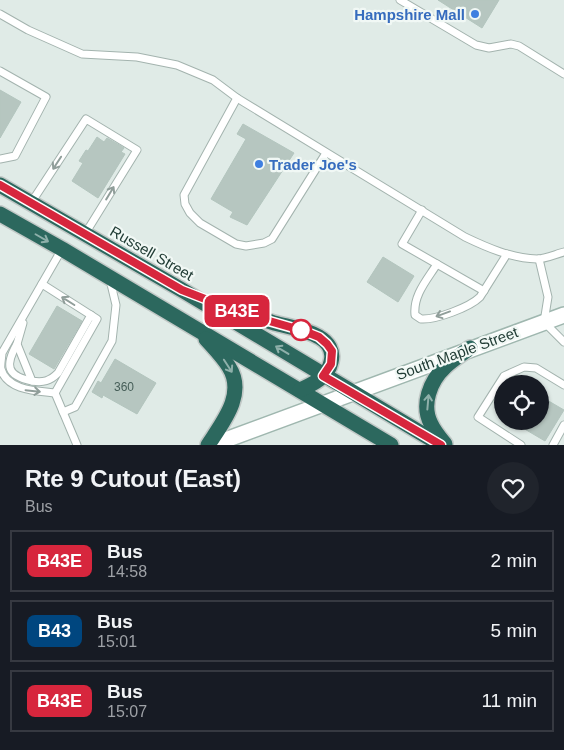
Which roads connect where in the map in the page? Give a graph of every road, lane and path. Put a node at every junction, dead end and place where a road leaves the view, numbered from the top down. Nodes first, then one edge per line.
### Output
1 (400, 0) edge
2 (0, 14) edge
3 (0, 70) edge
4 (564, 74) edge
5 (237, 98) junction
6 (326, 153) junction
7 (0, 159) edge
8 (0, 185) edge
9 (30, 203) junction
10 (422, 210) junction
11 (0, 214) edge
12 (85, 234) junction
13 (62, 249) junction
14 (564, 252) edge
15 (507, 254) junction
16 (539, 259) junction
17 (437, 264) junction
18 (110, 277) junction
19 (42, 284) junction
20 (182, 290) junction
21 (484, 291) junction
22 (27, 311) junction
23 (91, 315) junction
24 (564, 315) edge
25 (544, 322) junction
26 (197, 329) junction
27 (564, 342) edge
28 (17, 344) junction
29 (470, 348) junction
30 (323, 376) junction
31 (32, 381) junction
32 (564, 385) edge
33 (300, 390) junction
34 (56, 393) junction
35 (351, 393) junction
36 (324, 403) junction
37 (64, 412) junction
38 (564, 425) edge
39 (77, 445) edge
40 (210, 445) edge
41 (391, 445) edge
42 (441, 445) edge
43 (445, 445) edge
44 (522, 445) edge
45 (553, 445) edge

1 - 4 lane
2 - 5 lane
3 - 7 lane
5 - 6 lane
5 - 6 lane
6 - 10 lane
8 - 9 highway, Russell Street
9 - 12 highway, Russell Street
12 -> 9 lane
10 - 15 lane
10 - 17 lane
11 -> 13 highway
12 - 20 highway, Russell Street
13 - 18 highway
13 - 19 lane
14 - 16 lane
15 - 16 lane
15 - 21 lane
16 - 25 lane
17 - 21 lane
21 -> 17 lane
18 - 26 highway
18 - 37 lane
19 - 22 lane
23 -> 19 lane
30 -> 20 highway, Russell Street
20 - 30 highway
22 - 28 lane
22 -> 34 lane
23 - 31 lane
23 - 34 lane
24 - 25 main road, South Maple Street
25 - 27 lane
25 - 29 main road, South Maple Street
26 - 33 highway
26 -> 40 highway
28 - 31 lane
28 - 31 lane
29 - 35 main road, South Maple Street
43 -> 29 highway
30 - 33 highway
30 - 35 highway, Russell Street
32 - 44 lane
33 - 36 highway
34 - 37 lane
35 - 36 main road, South Maple Street
35 - 42 highway, Russell Street
36 - 40 main road, South Maple Street
36 - 41 highway
37 - 39 lane
38 - 45 lane

